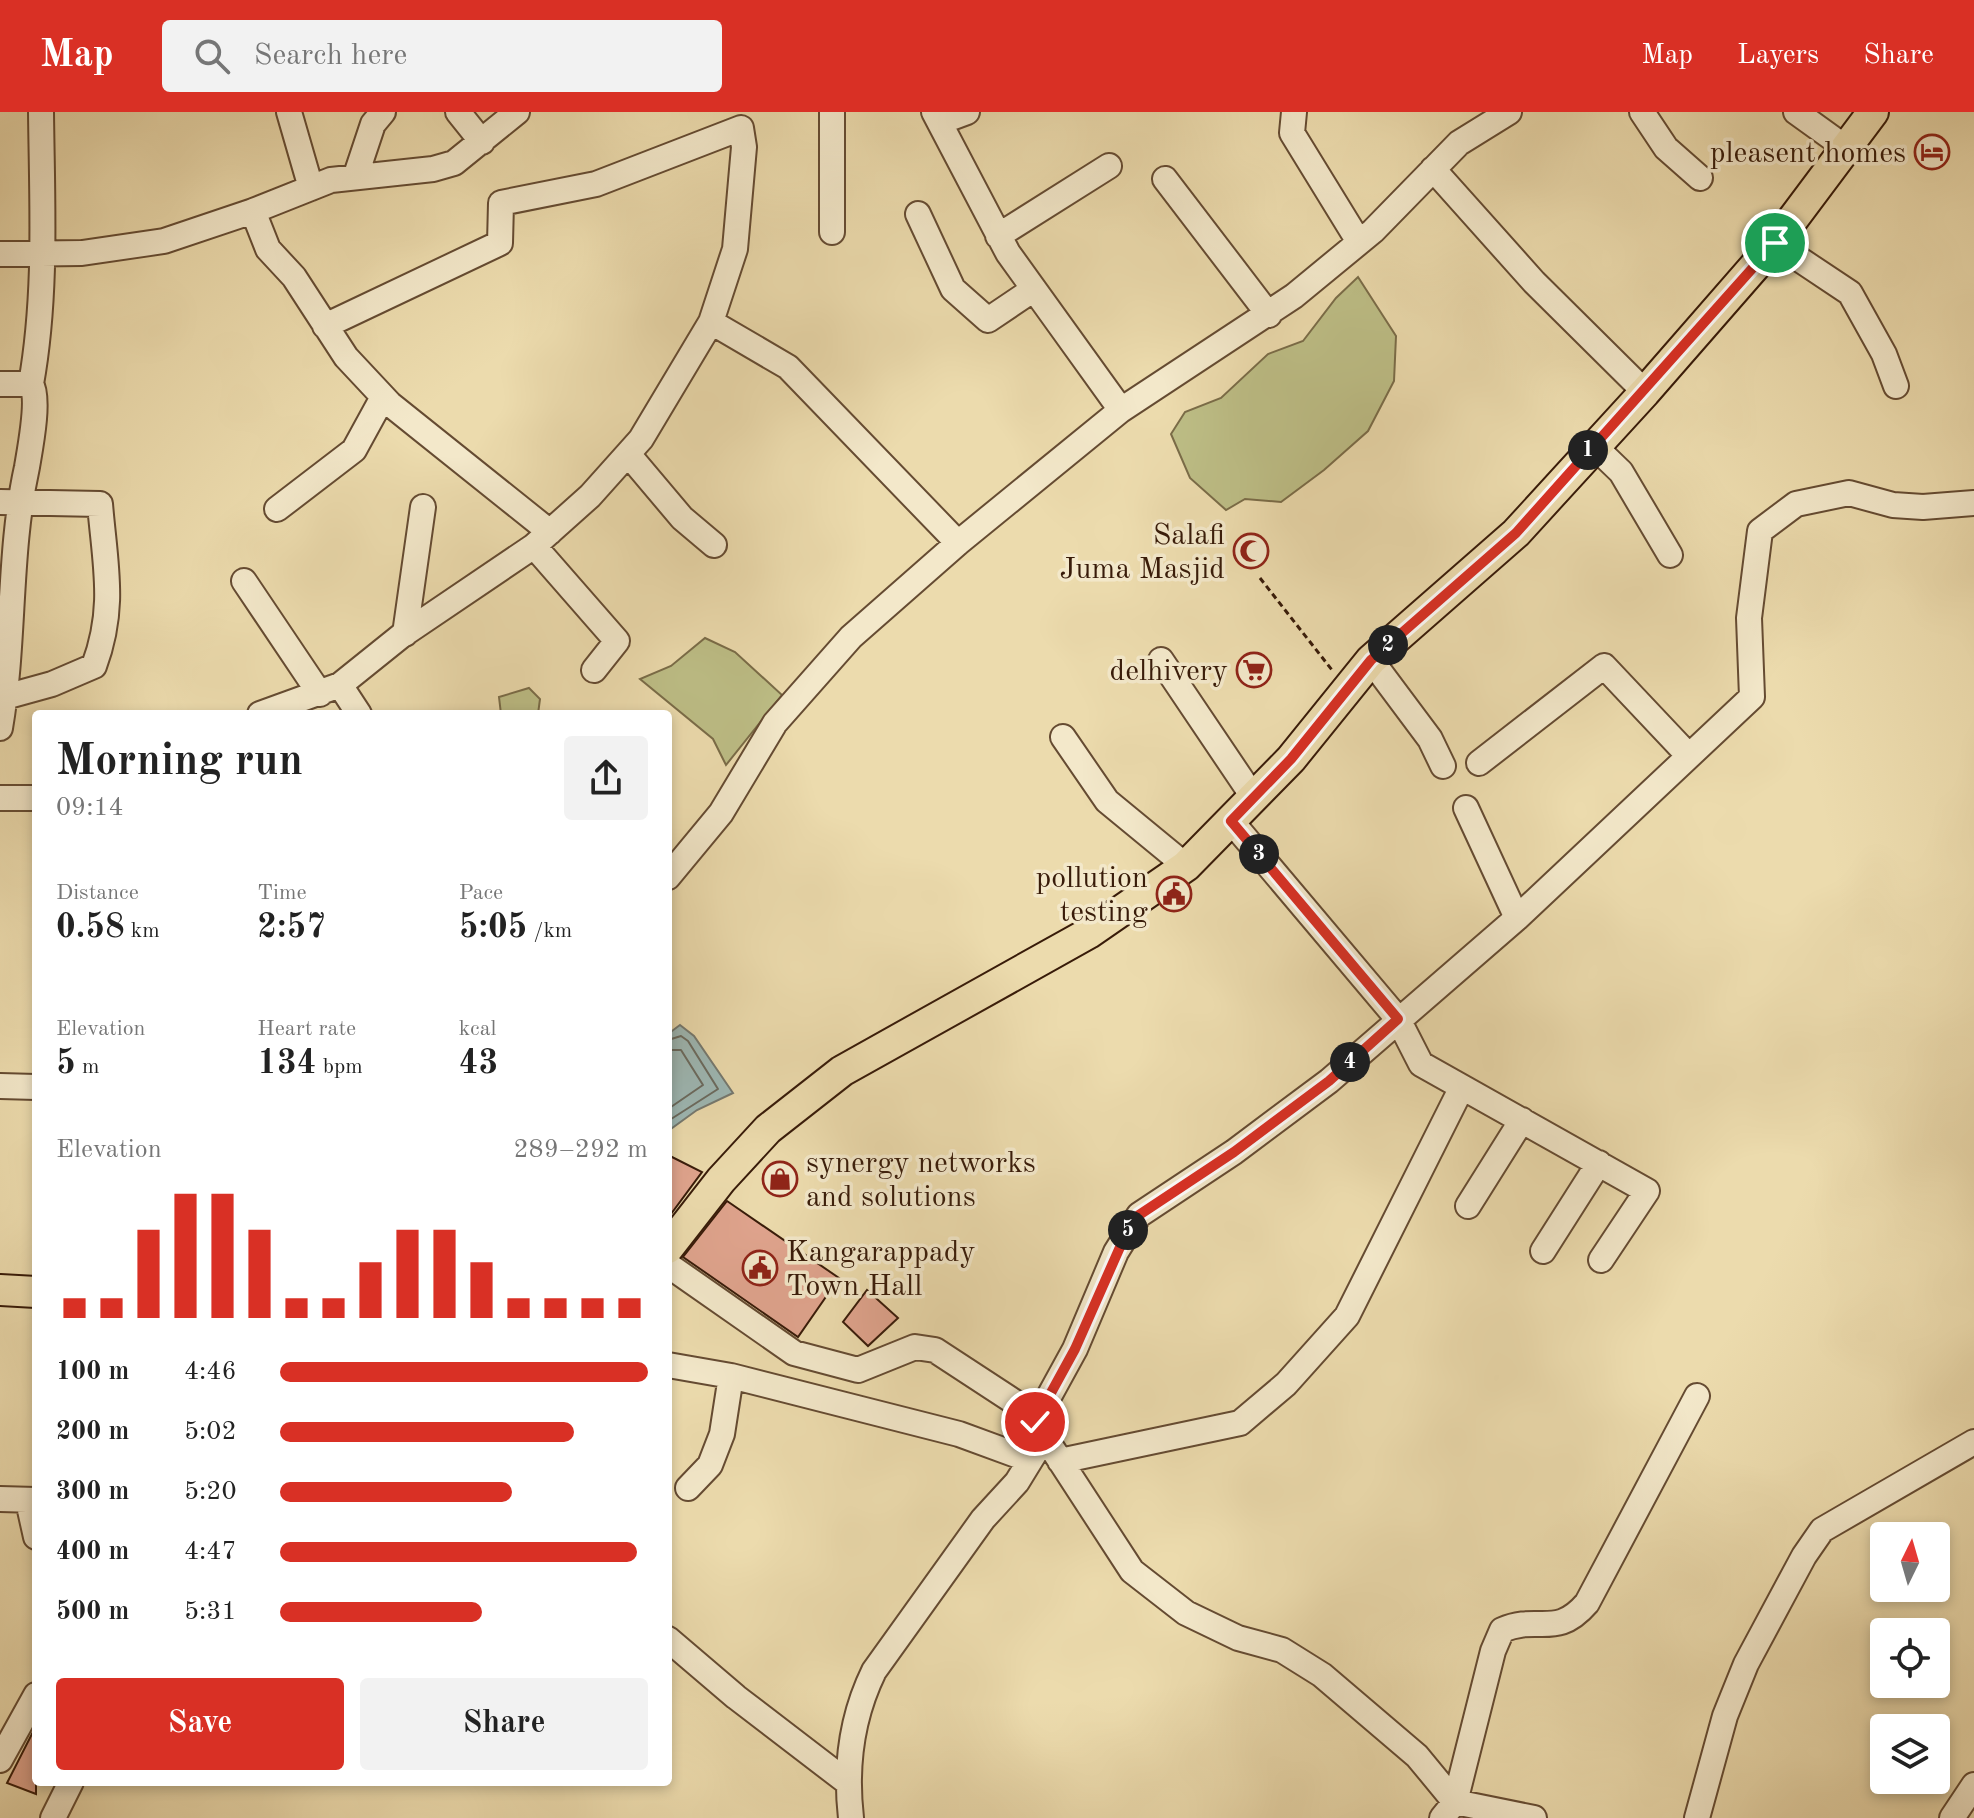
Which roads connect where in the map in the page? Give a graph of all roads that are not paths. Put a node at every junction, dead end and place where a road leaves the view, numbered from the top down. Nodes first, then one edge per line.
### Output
1 (41, 112) edge
2 (289, 112) edge
3 (383, 112) edge
4 (458, 112) edge
5 (517, 112) edge
6 (832, 112) edge
7 (967, 112) edge
8 (1294, 112) edge
9 (1509, 112) edge
10 (1642, 112) edge
11 (1796, 112) edge
12 (1873, 112) edge
13 (937, 117) edge
14 (482, 142) junction
15 (1846, 148) junction
16 (1109, 166) dead end
17 (1433, 169) junction
18 (356, 175) junction
19 (1700, 178) dead end
20 (1165, 179) dead end
21 (311, 188) junction
22 (253, 211) junction
23 (918, 214) dead end
24 (832, 232) dead end
25 (998, 236) junction
26 (1359, 242) junction
27 (1775, 243) junction
28 (0, 254) edge
29 (43, 254) junction
30 (1034, 289) junction
31 (1269, 315) junction
32 (711, 322) junction
33 (325, 326) junction
34 (0, 384) edge
35 (31, 384) junction
36 (1896, 386) dead end
37 (1645, 392) junction
38 (383, 397) junction
39 (1121, 410) junction
40 (1593, 445) junction
41 (628, 454) junction
42 (10, 502) edge
43 (1974, 503) edge
44 (423, 507) dead end
45 (277, 509) dead end
46 (542, 539) junction
47 (958, 543) junction
48 (714, 545) dead end
49 (1670, 555) dead end
50 (244, 581) dead end
51 (405, 634) junction
52 (1161, 660) dead end
53 (1371, 660) junction
54 (594, 670) dead end
55 (5, 697) junction
56 (314, 699) edge
57 (274, 710) edge
58 (347, 710) edge
59 (0, 728) edge
60 (1063, 737) dead end
61 (1689, 756) junction
62 (1479, 763) dead end
63 (1443, 766) dead end
64 (0, 798) edge
65 (32, 798) edge
66 (1254, 798) junction
67 (1466, 808) dead end
68 (1231, 821) junction
69 (1186, 866) junction
70 (672, 872) edge
71 (1517, 918) junction
72 (1398, 1019) junction
73 (0, 1086) edge
74 (32, 1087) edge
75 (1462, 1087) junction
76 (1522, 1120) junction
77 (1599, 1163) junction
78 (1468, 1206) dead end
79 (672, 1243) edge
80 (1543, 1251) dead end
81 (1601, 1260) dead end
82 (672, 1268) edge
83 (0, 1290) edge
84 (32, 1292) edge
85 (672, 1365) edge
86 (731, 1376) junction
87 (1697, 1396) dead end
88 (1039, 1430) junction
89 (1974, 1442) edge
90 (1030, 1460) junction
91 (1060, 1461) junction
92 (688, 1488) dead end
93 (0, 1499) edge
94 (32, 1501) edge
95 (672, 1642) edge
96 (32, 1702) edge
97 (0, 1760) edge
98 (847, 1782) junction
99 (1974, 1785) edge
100 (69, 1786) edge
101 (1449, 1810) edge
102 (53, 1818) edge
103 (851, 1818) edge
104 (1534, 1818) edge
105 (1697, 1818) edge
106 (1952, 1818) edge

1 - 29 street
2 - 21 street
3 - 18 street
4 - 14 street
5 - 14 street
6 - 24 street
7 - 13 street
8 - 26 street
9 - 17 street
10 - 19 street
11 - 15 street
12 - 15 main road
13 - 25 street
14 - 18 street
15 - 27 main road
16 - 25 street
17 - 26 street
17 - 37 street
18 - 21 street
20 - 31 street
21 - 22 street
22 - 29 street
22 - 33 street
23 - 30 street
25 - 30 street
26 - 31 street
27 - 36 street
27 - 37 main road
28 - 29 street
29 - 35 street
30 - 39 street
31 - 39 street
32 - 33 street
32 - 41 street
32 - 47 street
33 - 38 street
34 - 35 street
35 - 42 street
37 - 40 main road
38 - 45 street
38 - 46 street
39 - 47 street
40 - 49 street
40 - 53 main road
41 - 46 street
41 - 48 street
42 - 55 street
42 - 55 street
43 - 61 street
44 - 51 street
46 - 51 street
46 - 54 street
47 - 70 street
50 - 56 street
51 - 56 street
52 - 66 street
53 - 63 street
53 - 66 main road
55 - 59 street
56 - 57 street
56 - 58 street
60 - 69 street
61 - 62 street
61 - 71 street
64 - 65 street
66 - 68 main road
67 - 71 street
68 - 69 main road
68 - 72 street
69 - 79 main road
71 - 72 street
72 - 75 street
72 - 88 street
73 - 74 street
75 - 76 street
75 - 91 street
76 - 77 street
76 - 78 street
77 - 80 street
77 - 81 street
82 - 88 street
83 - 84 main road
85 - 86 street
86 - 90 street
86 - 92 street
87 - 101 street
88 - 90 street
88 - 91 street
89 - 105 street
90 - 98 street
91 - 101 street
93 - 94 street
95 - 98 street
96 - 97 street
98 - 103 street
99 - 106 street
100 - 102 street
101 - 104 street

